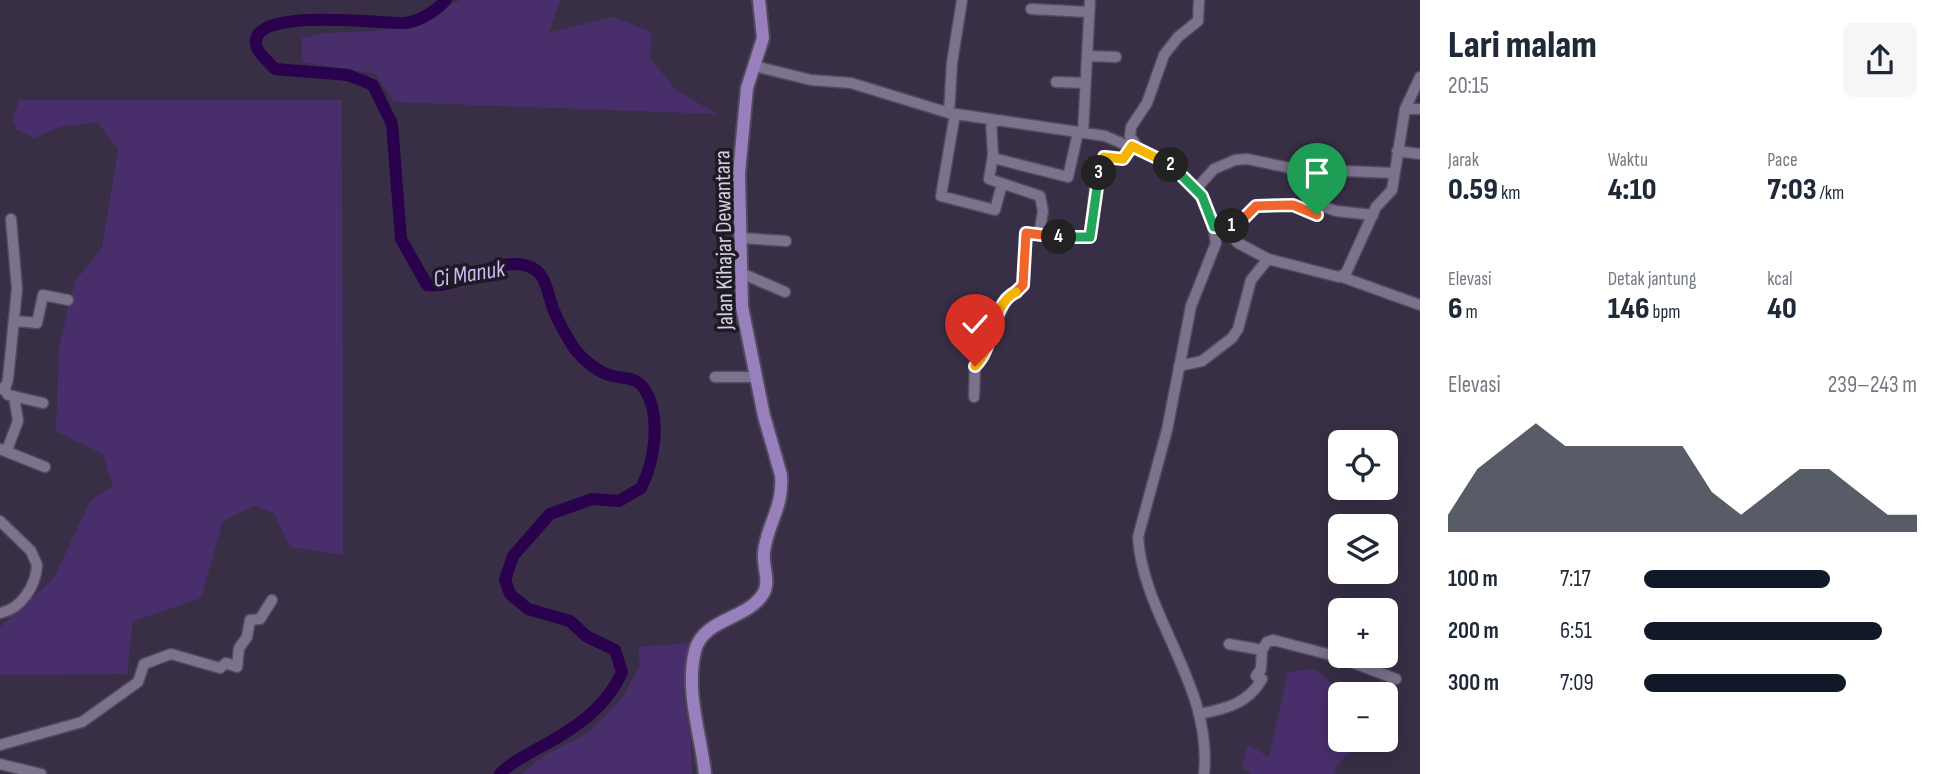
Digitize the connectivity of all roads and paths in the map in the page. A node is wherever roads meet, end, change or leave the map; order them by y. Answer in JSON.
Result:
{"nodes":[{"id":1,"x":760,"y":0,"type":"edge"},
{"id":2,"x":962,"y":0,"type":"edge"},
{"id":3,"x":1090,"y":0,"type":"edge"},
{"id":4,"x":1199,"y":0,"type":"edge"},
{"id":5,"x":1031,"y":9,"type":"dead end"},
{"id":6,"x":1088,"y":12,"type":"junction"},
{"id":7,"x":1088,"y":56,"type":"junction"},
{"id":8,"x":1116,"y":57,"type":"dead end"},
{"id":9,"x":754,"y":66,"type":"junction"},
{"id":10,"x":1420,"y":77,"type":"edge"},
{"id":11,"x":1056,"y":82,"type":"dead end"},
{"id":12,"x":1085,"y":83,"type":"junction"},
{"id":13,"x":1405,"y":109,"type":"junction"},
{"id":14,"x":1420,"y":109,"type":"edge"},
{"id":15,"x":952,"y":113,"type":"junction"},
{"id":16,"x":991,"y":120,"type":"junction"},
{"id":17,"x":1080,"y":133,"type":"junction"},
{"id":18,"x":1132,"y":146,"type":"junction"},
{"id":19,"x":1397,"y":150,"type":"junction"},
{"id":20,"x":1420,"y":154,"type":"edge"},
{"id":21,"x":1147,"y":155,"type":"junction"},
{"id":22,"x":993,"y":158,"type":"junction"},
{"id":23,"x":1394,"y":173,"type":"junction"},
{"id":24,"x":1002,"y":184,"type":"junction"},
{"id":25,"x":1196,"y":189,"type":"junction"},
{"id":26,"x":1373,"y":215,"type":"junction"},
{"id":27,"x":11,"y":219,"type":"dead end"},
{"id":28,"x":1219,"y":227,"type":"junction"},
{"id":29,"x":1038,"y":235,"type":"junction"},
{"id":30,"x":741,"y":238,"type":"junction"},
{"id":31,"x":786,"y":241,"type":"dead end"},
{"id":32,"x":1268,"y":259,"type":"junction"},
{"id":33,"x":741,"y":273,"type":"junction"},
{"id":34,"x":1342,"y":277,"type":"junction"},
{"id":35,"x":785,"y":292,"type":"dead end"},
{"id":36,"x":68,"y":300,"type":"dead end"},
{"id":37,"x":1420,"y":305,"type":"edge"},
{"id":38,"x":16,"y":321,"type":"junction"},
{"id":39,"x":1180,"y":366,"type":"junction"},
{"id":40,"x":715,"y":377,"type":"dead end"},
{"id":41,"x":755,"y":377,"type":"junction"},
{"id":42,"x":2,"y":388,"type":"edge"},
{"id":43,"x":14,"y":396,"type":"junction"},
{"id":44,"x":974,"y":397,"type":"dead end"},
{"id":45,"x":43,"y":403,"type":"dead end"},
{"id":46,"x":3,"y":449,"type":"edge"},
{"id":47,"x":45,"y":467,"type":"dead end"},
{"id":48,"x":0,"y":521,"type":"edge"},
{"id":49,"x":272,"y":600,"type":"dead end"},
{"id":50,"x":0,"y":613,"type":"edge"},
{"id":51,"x":1229,"y":644,"type":"dead end"},
{"id":52,"x":1262,"y":649,"type":"junction"},
{"id":53,"x":1396,"y":679,"type":"dead end"},
{"id":54,"x":1199,"y":714,"type":"junction"},
{"id":55,"x":0,"y":745,"type":"edge"},
{"id":56,"x":0,"y":764,"type":"edge"},
{"id":57,"x":41,"y":774,"type":"edge"},
{"id":58,"x":705,"y":774,"type":"edge"},
{"id":59,"x":1205,"y":774,"type":"edge"}],
"edges":[{"from":1,"to":9,"type":"main road","name":"Jalan Kihajar Dewantara"},
{"from":2,"to":15,"type":"street"},
{"from":3,"to":6,"type":"street"},
{"from":4,"to":21,"type":"street"},
{"from":5,"to":6,"type":"street"},
{"from":6,"to":7,"type":"street"},
{"from":7,"to":8,"type":"street"},
{"from":7,"to":12,"type":"street"},
{"from":9,"to":15,"type":"street"},
{"from":9,"to":30,"type":"main road","name":"Jalan Kihajar Dewantara"},
{"from":10,"to":13,"type":"street"},
{"from":11,"to":12,"type":"street"},
{"from":12,"to":17,"type":"street"},
{"from":13,"to":14,"type":"street"},
{"from":13,"to":19,"type":"street"},
{"from":15,"to":16,"type":"street"},
{"from":15,"to":24,"type":"street"},
{"from":16,"to":17,"type":"street"},
{"from":16,"to":22,"type":"street"},
{"from":17,"to":18,"type":"street"},
{"from":17,"to":22,"type":"street"},
{"from":18,"to":21,"type":"street"},
{"from":18,"to":29,"type":"street"},
{"from":19,"to":20,"type":"street"},
{"from":19,"to":23,"type":"street"},
{"from":21,"to":25,"type":"street"},
{"from":22,"to":24,"type":"street"},
{"from":23,"to":25,"type":"street"},
{"from":23,"to":26,"type":"street"},
{"from":24,"to":29,"type":"street"},
{"from":25,"to":28,"type":"street"},
{"from":26,"to":28,"type":"street"},
{"from":26,"to":34,"type":"street"},
{"from":27,"to":38,"type":"street"},
{"from":28,"to":32,"type":"street"},
{"from":28,"to":39,"type":"street"},
{"from":29,"to":44,"type":"street"},
{"from":30,"to":31,"type":"street"},
{"from":30,"to":33,"type":"main road","name":"Jalan Kihajar Dewantara"},
{"from":32,"to":34,"type":"street"},
{"from":32,"to":39,"type":"street"},
{"from":33,"to":35,"type":"street"},
{"from":33,"to":41,"type":"main road","name":"Jalan Kihajar Dewantara"},
{"from":34,"to":37,"type":"street"},
{"from":36,"to":38,"type":"street"},
{"from":38,"to":42,"type":"street"},
{"from":39,"to":54,"type":"street"},
{"from":40,"to":41,"type":"street"},
{"from":41,"to":58,"type":"main road","name":"Jalan Kihajar Dewantara"},
{"from":42,"to":43,"type":"street"},
{"from":43,"to":45,"type":"street"},
{"from":43,"to":46,"type":"street"},
{"from":46,"to":47,"type":"street"},
{"from":48,"to":50,"type":"street"},
{"from":49,"to":55,"type":"street"},
{"from":51,"to":52,"type":"street"},
{"from":52,"to":53,"type":"street"},
{"from":52,"to":54,"type":"street"},
{"from":54,"to":59,"type":"street"},
{"from":56,"to":57,"type":"street"}]}
